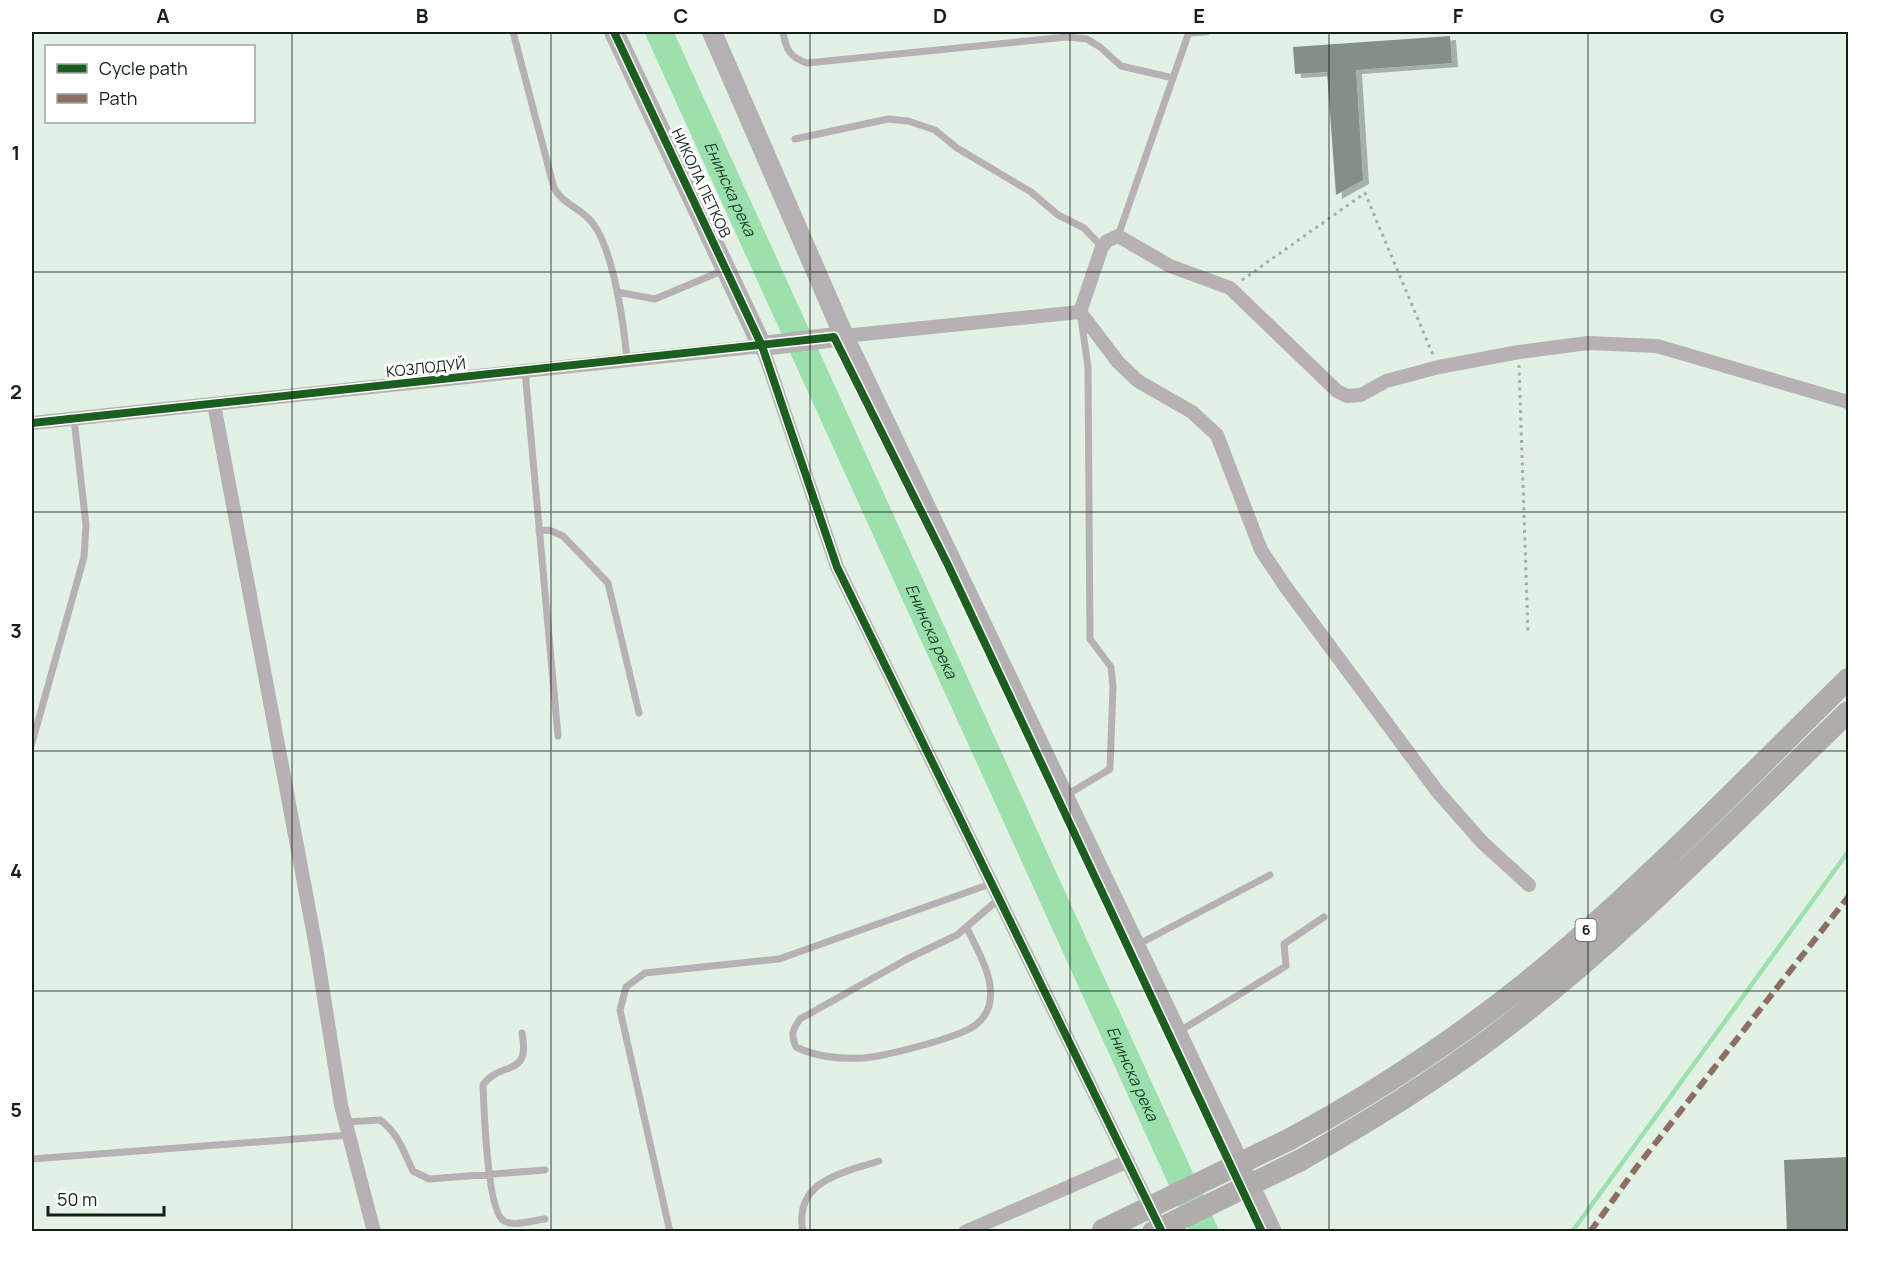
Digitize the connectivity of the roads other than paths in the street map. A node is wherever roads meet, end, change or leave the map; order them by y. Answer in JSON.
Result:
{"nodes":[{"id":1,"x":513,"y":32,"type":"edge"},
{"id":2,"x":614,"y":32,"type":"edge"},
{"id":3,"x":712,"y":32,"type":"edge"},
{"id":4,"x":783,"y":32,"type":"edge"},
{"id":5,"x":1189,"y":32,"type":"edge"},
{"id":6,"x":1206,"y":32,"type":"edge"},
{"id":7,"x":1173,"y":78,"type":"junction"},
{"id":8,"x":795,"y":139,"type":"dead end"},
{"id":9,"x":1118,"y":237,"type":"junction"},
{"id":10,"x":1102,"y":247,"type":"junction"},
{"id":11,"x":726,"y":269,"type":"junction"},
{"id":12,"x":617,"y":292,"type":"junction"},
{"id":13,"x":1080,"y":312,"type":"junction"},
{"id":14,"x":844,"y":336,"type":"junction"},
{"id":15,"x":771,"y":345,"type":"junction"},
{"id":16,"x":627,"y":360,"type":"junction"},
{"id":17,"x":525,"y":371,"type":"junction"},
{"id":18,"x":1848,"y":402,"type":"edge"},
{"id":19,"x":214,"y":404,"type":"junction"},
{"id":20,"x":74,"y":419,"type":"junction"},
{"id":21,"x":32,"y":423,"type":"edge"},
{"id":22,"x":539,"y":531,"type":"junction"},
{"id":23,"x":1848,"y":679,"type":"edge"},
{"id":24,"x":1848,"y":712,"type":"edge"},
{"id":25,"x":639,"y":713,"type":"dead end"},
{"id":26,"x":558,"y":736,"type":"dead end"},
{"id":27,"x":32,"y":743,"type":"edge"},
{"id":28,"x":1065,"y":796,"type":"junction"},
{"id":29,"x":1270,"y":875,"type":"dead end"},
{"id":30,"x":993,"y":883,"type":"junction"},
{"id":31,"x":1530,"y":885,"type":"dead end"},
{"id":32,"x":1000,"y":898,"type":"junction"},
{"id":33,"x":1324,"y":917,"type":"dead end"},
{"id":34,"x":968,"y":928,"type":"junction"},
{"id":35,"x":1137,"y":945,"type":"junction"},
{"id":36,"x":1178,"y":1032,"type":"junction"},
{"id":37,"x":522,"y":1033,"type":"dead end"},
{"id":38,"x":348,"y":1129,"type":"junction"},
{"id":39,"x":32,"y":1160,"type":"edge"},
{"id":40,"x":879,"y":1161,"type":"dead end"},
{"id":41,"x":1128,"y":1161,"type":"junction"},
{"id":42,"x":545,"y":1170,"type":"dead end"},
{"id":43,"x":490,"y":1174,"type":"junction"},
{"id":44,"x":545,"y":1219,"type":"dead end"},
{"id":45,"x":1102,"y":1231,"type":"edge"},
{"id":46,"x":374,"y":1232,"type":"edge"},
{"id":47,"x":670,"y":1232,"type":"edge"},
{"id":48,"x":803,"y":1232,"type":"edge"},
{"id":49,"x":965,"y":1232,"type":"edge"},
{"id":50,"x":1153,"y":1232,"type":"edge"},
{"id":51,"x":1162,"y":1232,"type":"edge"},
{"id":52,"x":1272,"y":1232,"type":"edge"}],
"edges":[{"from":1,"to":12,"type":"lane"},
{"from":2,"to":11,"type":"main road","name":"НИКОЛА ПЕТКОВ"},
{"from":3,"to":14,"type":"main road"},
{"from":4,"to":7,"type":"lane"},
{"from":5,"to":6,"type":"lane"},
{"from":5,"to":7,"type":"lane"},
{"from":7,"to":9,"type":"lane"},
{"from":8,"to":10,"type":"lane"},
{"from":9,"to":10,"type":"street"},
{"from":9,"to":18,"type":"street"},
{"from":10,"to":13,"type":"street"},
{"from":11,"to":12,"type":"lane"},
{"from":11,"to":15,"type":"main road","name":"НИКОЛА ПЕТКОВ"},
{"from":12,"to":16,"type":"lane"},
{"from":13,"to":14,"type":"street"},
{"from":13,"to":28,"type":"lane"},
{"from":13,"to":31,"type":"street"},
{"from":14,"to":15,"type":"main road","name":"КОЗЛОДУЙ"},
{"from":14,"to":28,"type":"main road"},
{"from":15,"to":16,"type":"street","name":"КОЗЛОДУЙ"},
{"from":15,"to":30,"type":"street"},
{"from":16,"to":17,"type":"street","name":"КОЗЛОДУЙ"},
{"from":17,"to":19,"type":"street","name":"КОЗЛОДУЙ"},
{"from":17,"to":22,"type":"lane"},
{"from":19,"to":20,"type":"street","name":"КОЗЛОДУЙ"},
{"from":19,"to":38,"type":"street"},
{"from":20,"to":21,"type":"street","name":"КОЗЛОДУЙ"},
{"from":20,"to":27,"type":"lane"},
{"from":22,"to":25,"type":"lane"},
{"from":22,"to":26,"type":"lane"},
{"from":23,"to":45,"type":"highway","number":"6","bridge":true},
{"from":24,"to":50,"type":"highway","number":"6","bridge":true},
{"from":28,"to":35,"type":"main road"},
{"from":29,"to":35,"type":"lane"},
{"from":30,"to":32,"type":"street"},
{"from":30,"to":47,"type":"lane"},
{"from":32,"to":34,"type":"lane"},
{"from":32,"to":41,"type":"street"},
{"from":33,"to":36,"type":"lane"},
{"from":34,"to":34,"type":"lane"},
{"from":35,"to":36,"type":"main road"},
{"from":36,"to":52,"type":"main road"},
{"from":37,"to":43,"type":"lane"},
{"from":38,"to":39,"type":"lane"},
{"from":38,"to":43,"type":"lane"},
{"from":38,"to":46,"type":"street"},
{"from":40,"to":48,"type":"lane"},
{"from":41,"to":49,"type":"street"},
{"from":41,"to":51,"type":"street"},
{"from":42,"to":43,"type":"lane"},
{"from":43,"to":44,"type":"lane"}]}
